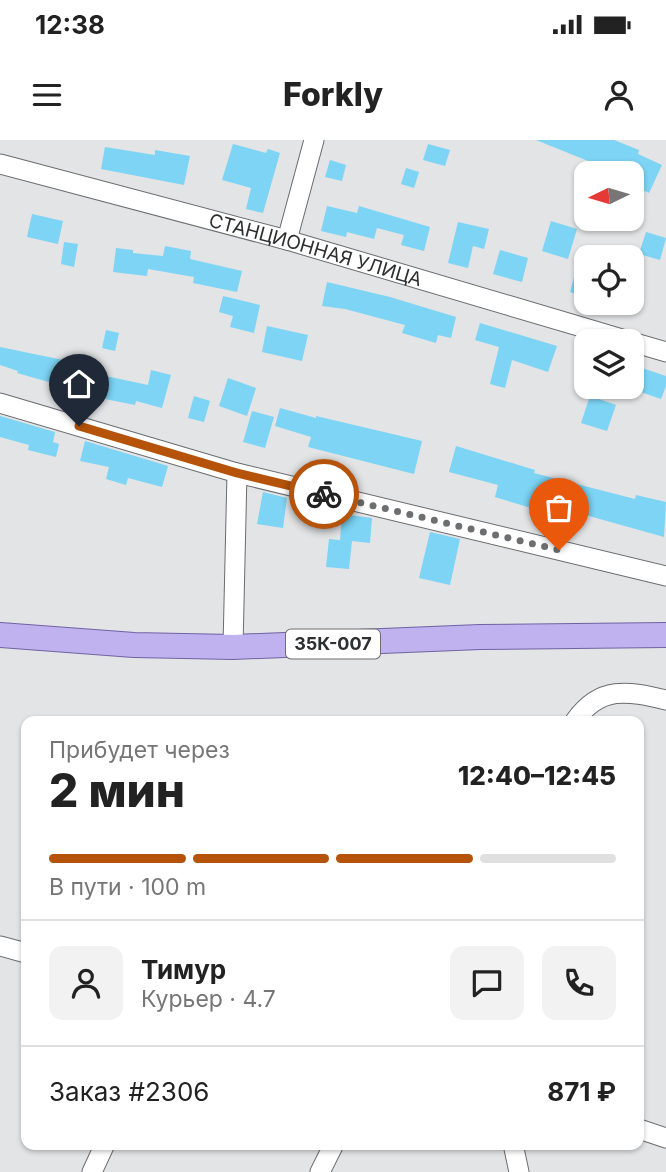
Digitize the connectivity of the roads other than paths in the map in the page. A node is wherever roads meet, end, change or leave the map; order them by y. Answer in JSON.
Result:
{"nodes":[{"id":1,"x":314,"y":140,"type":"edge"},
{"id":2,"x":0,"y":164,"type":"edge"},
{"id":3,"x":287,"y":240,"type":"junction"},
{"id":4,"x":586,"y":329,"type":"edge"},
{"id":5,"x":644,"y":346,"type":"edge"},
{"id":6,"x":666,"y":352,"type":"edge"},
{"id":7,"x":0,"y":403,"type":"edge"},
{"id":8,"x":237,"y":473,"type":"junction"},
{"id":9,"x":666,"y":576,"type":"edge"},
{"id":10,"x":0,"y":635,"type":"edge"},
{"id":11,"x":666,"y":635,"type":"edge"},
{"id":12,"x":233,"y":647,"type":"junction"},
{"id":13,"x":666,"y":700,"type":"edge"},
{"id":14,"x":578,"y":716,"type":"edge"},
{"id":15,"x":1,"y":948,"type":"edge"},
{"id":16,"x":21,"y":952,"type":"edge"},
{"id":17,"x":644,"y":1131,"type":"edge"},
{"id":18,"x":666,"y":1138,"type":"edge"},
{"id":19,"x":102,"y":1150,"type":"edge"},
{"id":20,"x":331,"y":1150,"type":"edge"},
{"id":21,"x":514,"y":1150,"type":"edge"},
{"id":22,"x":92,"y":1172,"type":"edge"},
{"id":23,"x":320,"y":1172,"type":"edge"},
{"id":24,"x":519,"y":1172,"type":"edge"}],
"edges":[{"from":1,"to":3,"type":"street"},
{"from":2,"to":3,"type":"street","name":"СТАНЦИОННАЯ УЛИЦА"},
{"from":3,"to":4,"type":"street","name":"СТАНЦИОННАЯ УЛИЦА"},
{"from":5,"to":6,"type":"street","name":"СТАНЦИОННАЯ УЛИЦА"},
{"from":7,"to":8,"type":"street"},
{"from":8,"to":9,"type":"street"},
{"from":8,"to":12,"type":"street"},
{"from":10,"to":12,"type":"main road","number":"35К-007"},
{"from":11,"to":12,"type":"main road","number":"35К-007"},
{"from":13,"to":14,"type":"street"},
{"from":15,"to":16,"type":"street"},
{"from":17,"to":18,"type":"street"},
{"from":19,"to":22,"type":"street"},
{"from":20,"to":23,"type":"street"},
{"from":21,"to":24,"type":"street"}]}
